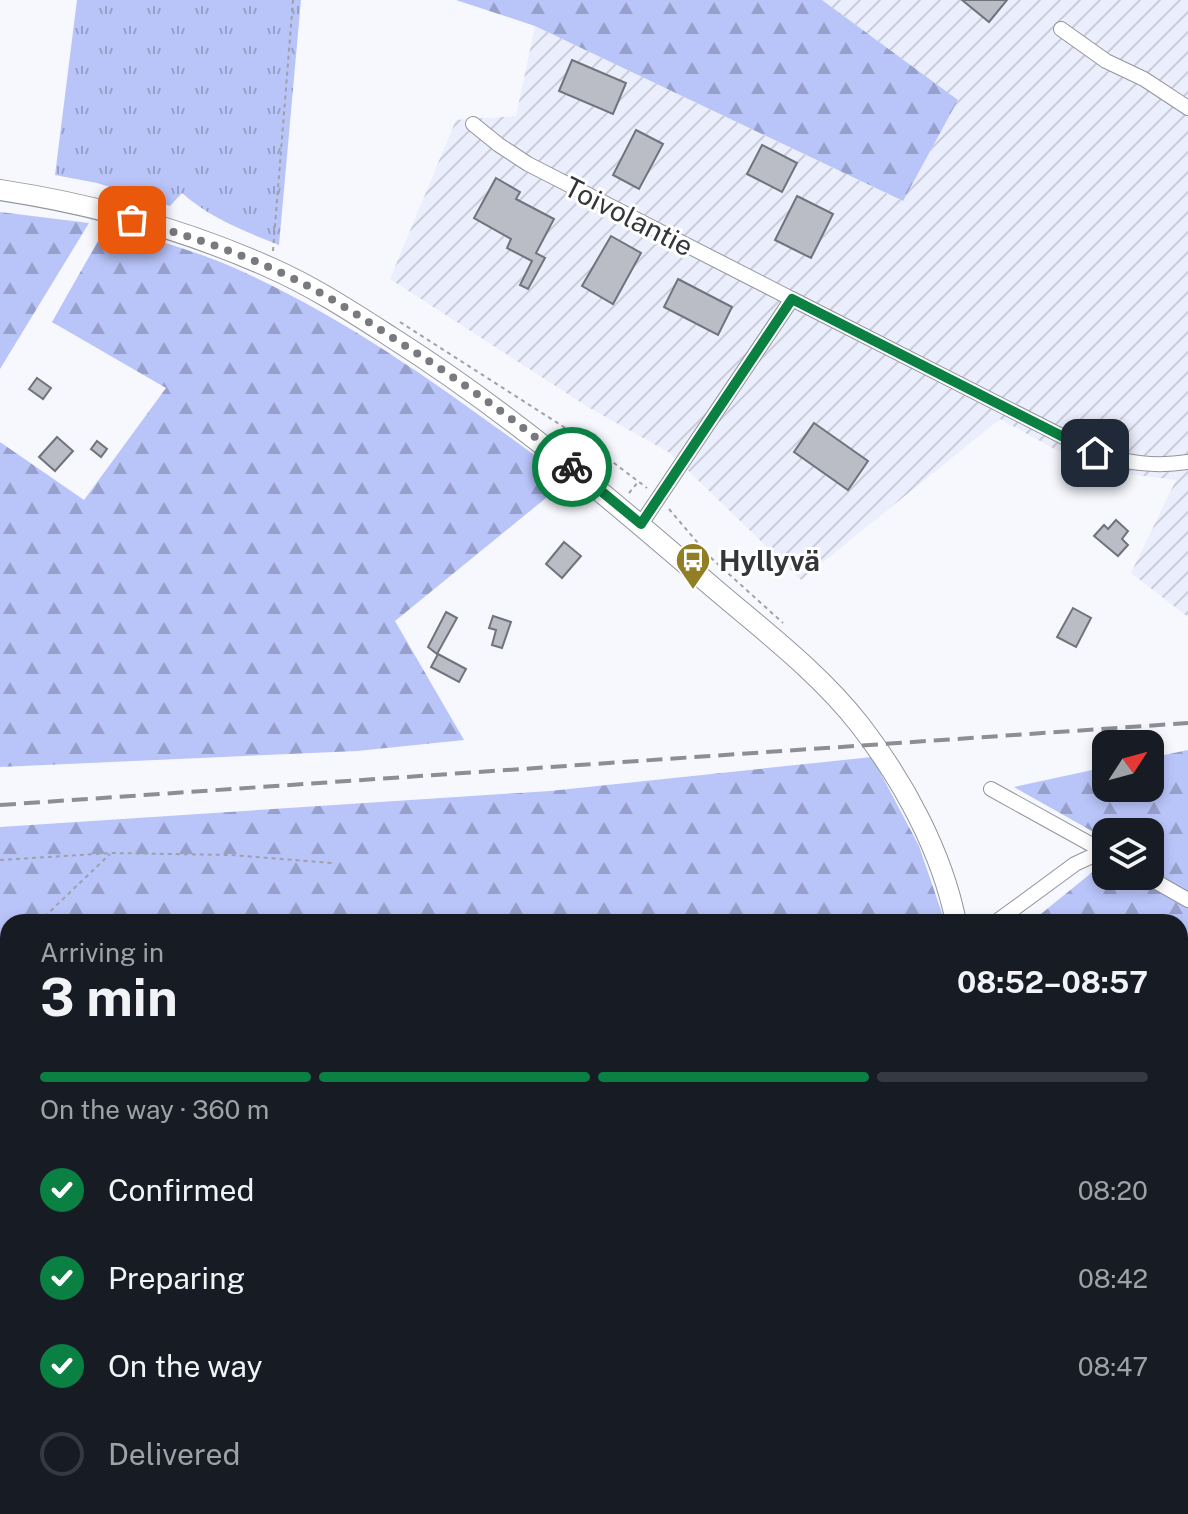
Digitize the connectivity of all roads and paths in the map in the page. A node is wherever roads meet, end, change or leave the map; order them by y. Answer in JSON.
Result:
{"nodes":[{"id":1,"x":293,"y":0,"type":"edge"},
{"id":2,"x":1061,"y":29,"type":"dead end"},
{"id":3,"x":1188,"y":108,"type":"edge"},
{"id":4,"x":473,"y":124,"type":"dead end"},
{"id":5,"x":0,"y":190,"type":"edge"},
{"id":6,"x":272,"y":268,"type":"junction"},
{"id":7,"x":792,"y":299,"type":"junction"},
{"id":8,"x":1188,"y":462,"type":"edge"},
{"id":9,"x":641,"y":524,"type":"junction"},
{"id":10,"x":991,"y":789,"type":"dead end"},
{"id":11,"x":1092,"y":845,"type":"edge"},
{"id":12,"x":111,"y":853,"type":"junction"},
{"id":13,"x":1092,"y":857,"type":"edge"},
{"id":14,"x":0,"y":860,"type":"edge"},
{"id":15,"x":332,"y":863,"type":"dead end"},
{"id":16,"x":1164,"y":886,"type":"edge"},
{"id":17,"x":1188,"y":900,"type":"edge"},
{"id":18,"x":47,"y":914,"type":"edge"},
{"id":19,"x":953,"y":914,"type":"edge"},
{"id":20,"x":1007,"y":914,"type":"edge"}],
"edges":[{"from":1,"to":6,"type":"path"},
{"from":2,"to":3,"type":"street"},
{"from":4,"to":7,"type":"street","name":"Toivolantie"},
{"from":5,"to":6,"type":"street"},
{"from":6,"to":9,"type":"street"},
{"from":7,"to":8,"type":"street","name":"Toivolantie"},
{"from":7,"to":9,"type":"street"},
{"from":9,"to":19,"type":"street"},
{"from":10,"to":11,"type":"street"},
{"from":12,"to":14,"type":"path"},
{"from":12,"to":15,"type":"path"},
{"from":12,"to":18,"type":"path"},
{"from":13,"to":20,"type":"street"},
{"from":16,"to":17,"type":"street"}]}
